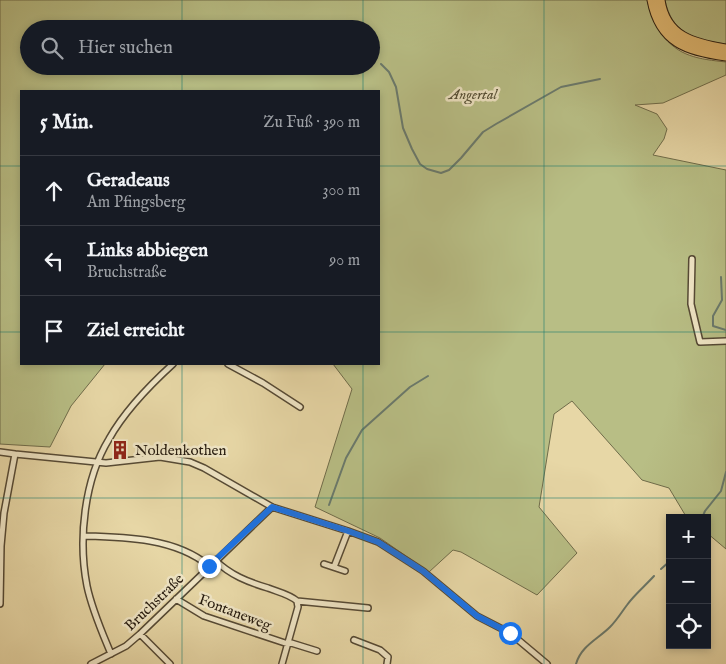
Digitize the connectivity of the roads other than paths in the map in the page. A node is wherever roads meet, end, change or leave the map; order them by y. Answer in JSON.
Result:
{"nodes":[{"id":1,"x":652,"y":0,"type":"edge"},
{"id":2,"x":660,"y":0,"type":"edge"},
{"id":3,"x":726,"y":49,"type":"edge"},
{"id":4,"x":726,"y":56,"type":"edge"},
{"id":5,"x":692,"y":259,"type":"dead end"},
{"id":6,"x":726,"y":341,"type":"edge"},
{"id":7,"x":172,"y":365,"type":"edge"},
{"id":8,"x":230,"y":365,"type":"edge"},
{"id":9,"x":300,"y":407,"type":"dead end"},
{"id":10,"x":0,"y":452,"type":"edge"},
{"id":11,"x":15,"y":454,"type":"junction"},
{"id":12,"x":98,"y":462,"type":"junction"},
{"id":13,"x":272,"y":507,"type":"junction"},
{"id":14,"x":348,"y":531,"type":"junction"},
{"id":15,"x":84,"y":536,"type":"junction"},
{"id":16,"x":215,"y":560,"type":"junction"},
{"id":17,"x":324,"y":564,"type":"dead end"},
{"id":18,"x":209,"y":566,"type":"junction"},
{"id":19,"x":334,"y":567,"type":"junction"},
{"id":20,"x":346,"y":571,"type":"dead end"},
{"id":21,"x":0,"y":590,"type":"edge"},
{"id":22,"x":176,"y":599,"type":"junction"},
{"id":23,"x":297,"y":601,"type":"junction"},
{"id":24,"x":0,"y":604,"type":"edge"},
{"id":25,"x":368,"y":608,"type":"dead end"},
{"id":26,"x":140,"y":634,"type":"junction"},
{"id":27,"x":354,"y":640,"type":"dead end"},
{"id":28,"x":288,"y":643,"type":"junction"},
{"id":29,"x":317,"y":651,"type":"dead end"},
{"id":30,"x":111,"y":654,"type":"junction"},
{"id":31,"x":91,"y":664,"type":"edge"},
{"id":32,"x":170,"y":664,"type":"edge"},
{"id":33,"x":282,"y":664,"type":"edge"},
{"id":34,"x":386,"y":664,"type":"edge"},
{"id":35,"x":547,"y":664,"type":"edge"}],
"edges":[{"from":1,"to":4,"type":"highway"},
{"from":2,"to":3,"type":"highway"},
{"from":5,"to":6,"type":"street"},
{"from":7,"to":12,"type":"street"},
{"from":8,"to":9,"type":"street"},
{"from":10,"to":11,"type":"street"},
{"from":11,"to":12,"type":"street"},
{"from":11,"to":21,"type":"street"},
{"from":12,"to":13,"type":"street"},
{"from":12,"to":15,"type":"street"},
{"from":13,"to":14,"type":"street"},
{"from":13,"to":16,"type":"street","name":"Bruchstraße"},
{"from":14,"to":19,"type":"street"},
{"from":14,"to":35,"type":"street"},
{"from":15,"to":18,"type":"street"},
{"from":15,"to":30,"type":"street"},
{"from":16,"to":18,"type":"street","name":"Bruchstraße"},
{"from":16,"to":23,"type":"street"},
{"from":17,"to":19,"type":"street"},
{"from":18,"to":22,"type":"street","name":"Bruchstraße"},
{"from":19,"to":20,"type":"street"},
{"from":21,"to":24,"type":"street"},
{"from":22,"to":26,"type":"street","name":"Bruchstraße"},
{"from":22,"to":28,"type":"street","name":"Fontaneweg"},
{"from":23,"to":25,"type":"street"},
{"from":23,"to":28,"type":"street"},
{"from":26,"to":30,"type":"street","name":"Bruchstraße"},
{"from":26,"to":32,"type":"street"},
{"from":27,"to":34,"type":"street"},
{"from":28,"to":29,"type":"street","name":"Fontaneweg"},
{"from":28,"to":33,"type":"street"},
{"from":30,"to":31,"type":"street","name":"Bruchstraße"}]}
